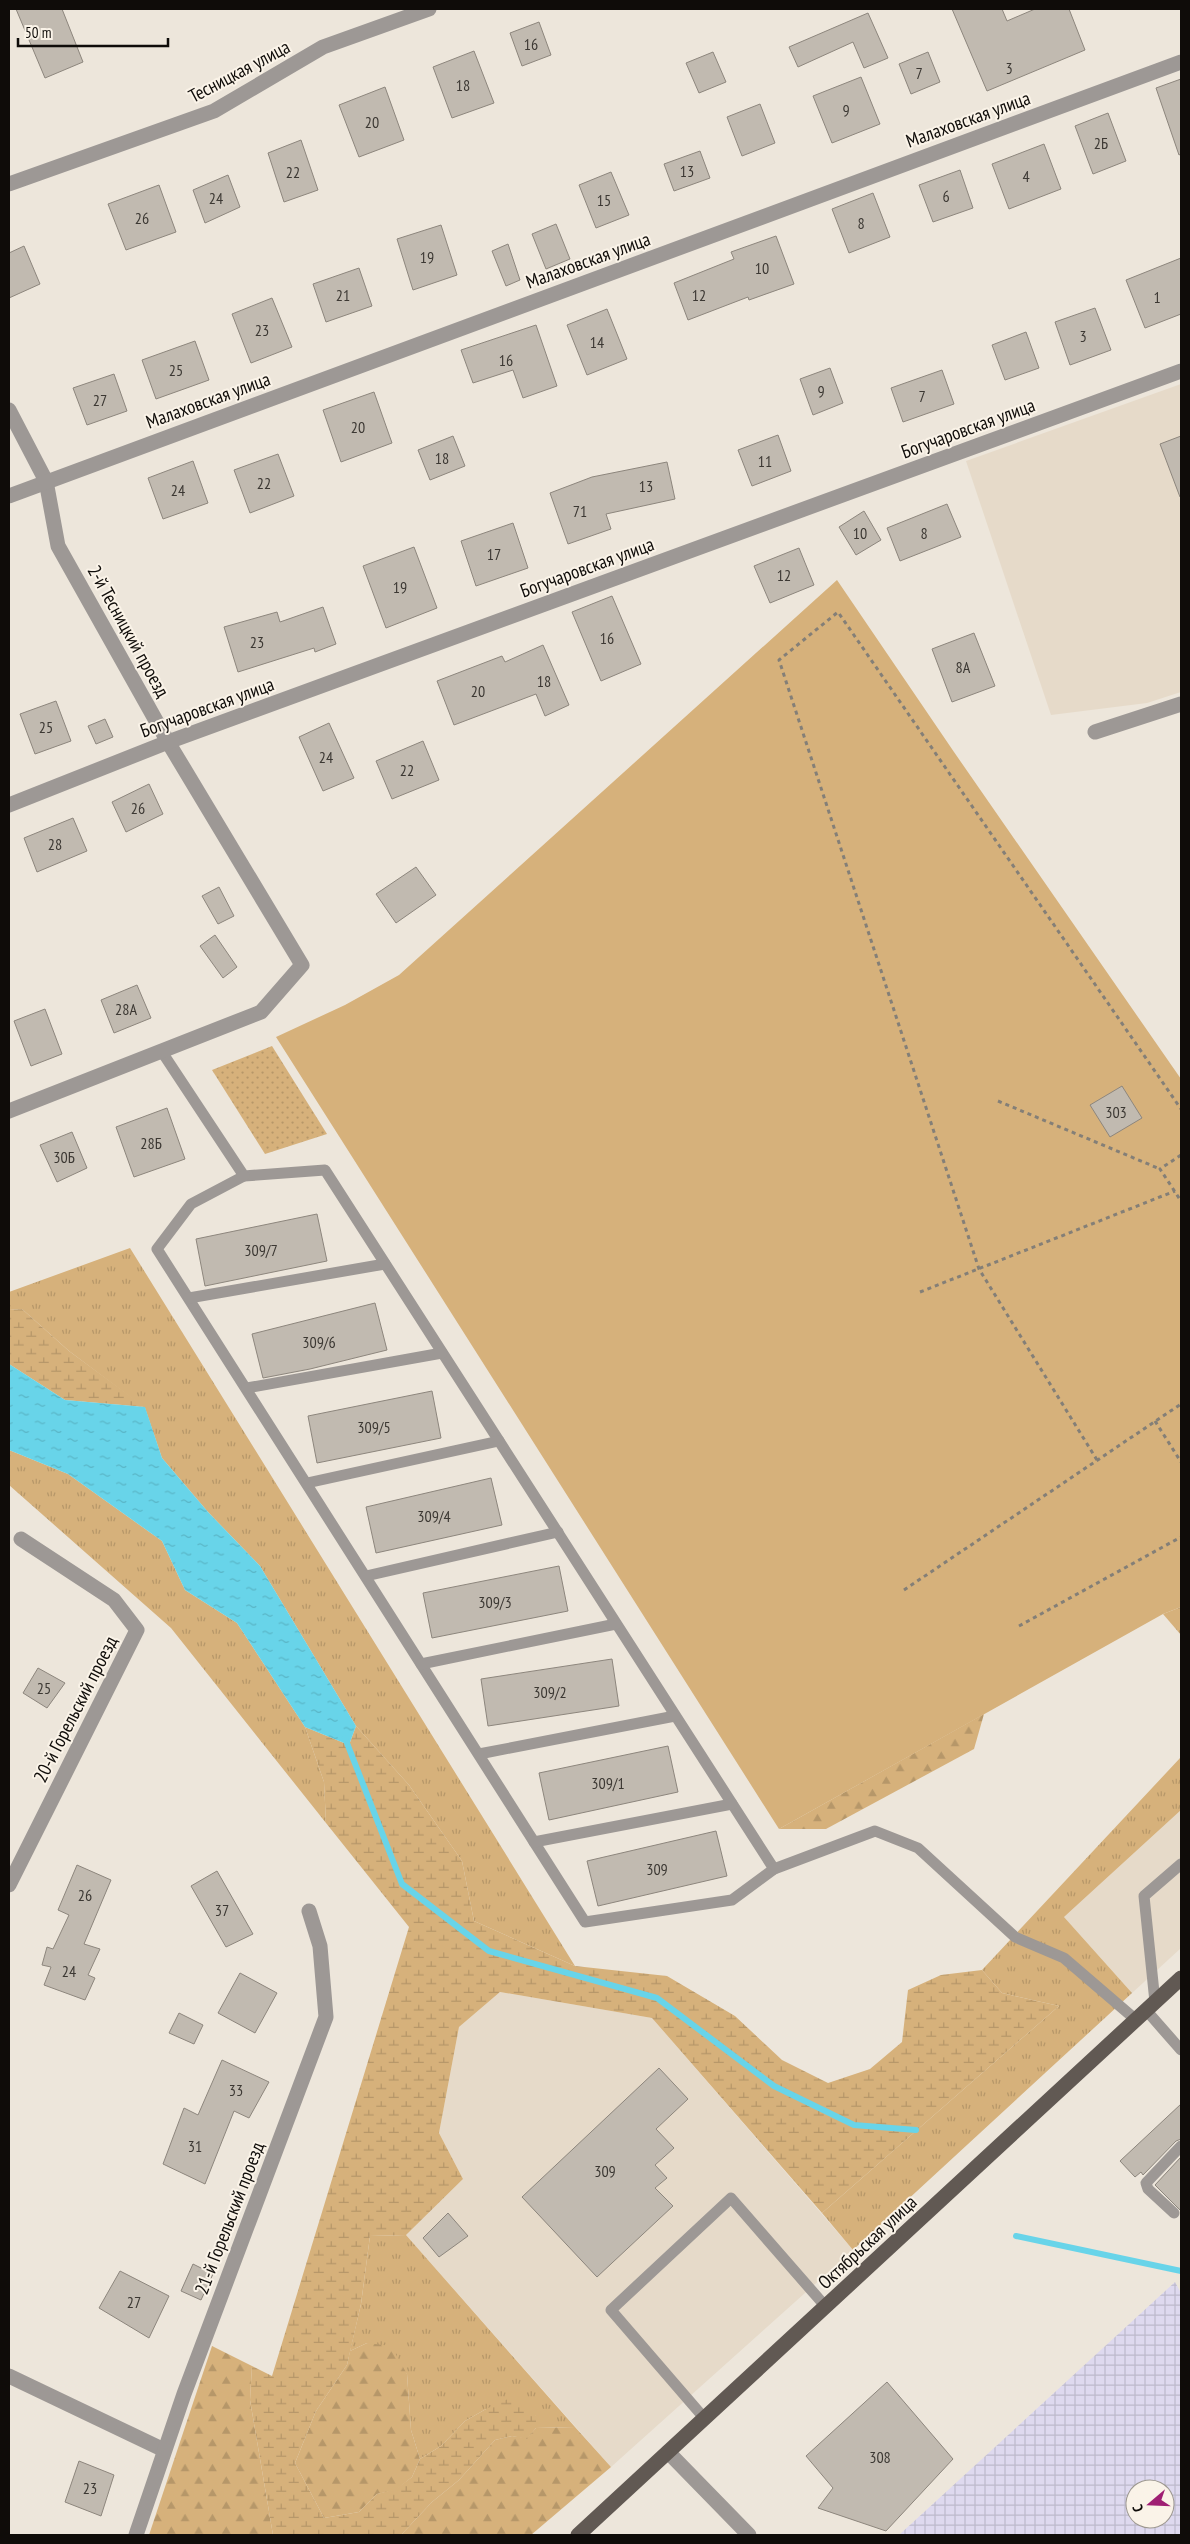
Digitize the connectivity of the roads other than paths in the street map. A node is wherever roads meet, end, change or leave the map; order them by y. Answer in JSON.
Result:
{"nodes":[{"id":1,"x":429,"y":9,"type":"edge"},
{"id":2,"x":1181,"y":62,"type":"edge"},
{"id":3,"x":9,"y":184,"type":"edge"},
{"id":4,"x":1181,"y":371,"type":"edge"},
{"id":5,"x":9,"y":410,"type":"edge"},
{"id":6,"x":46,"y":481,"type":"junction"},
{"id":7,"x":9,"y":496,"type":"edge"},
{"id":8,"x":1181,"y":704,"type":"edge"},
{"id":9,"x":1095,"y":732,"type":"dead end"},
{"id":10,"x":168,"y":742,"type":"junction"},
{"id":11,"x":9,"y":805,"type":"edge"},
{"id":12,"x":162,"y":1052,"type":"junction"},
{"id":13,"x":9,"y":1111,"type":"edge"},
{"id":14,"x":244,"y":1176,"type":"junction"},
{"id":15,"x":385,"y":1264,"type":"junction"},
{"id":16,"x":189,"y":1298,"type":"junction"},
{"id":17,"x":442,"y":1353,"type":"junction"},
{"id":18,"x":247,"y":1388,"type":"junction"},
{"id":19,"x":499,"y":1441,"type":"junction"},
{"id":20,"x":307,"y":1483,"type":"junction"},
{"id":21,"x":558,"y":1532,"type":"junction"},
{"id":22,"x":21,"y":1539,"type":"dead end"},
{"id":23,"x":366,"y":1576,"type":"junction"},
{"id":24,"x":616,"y":1624,"type":"junction"},
{"id":25,"x":422,"y":1664,"type":"junction"},
{"id":26,"x":675,"y":1716,"type":"junction"},
{"id":27,"x":479,"y":1754,"type":"junction"},
{"id":28,"x":732,"y":1804,"type":"junction"},
{"id":29,"x":534,"y":1842,"type":"junction"},
{"id":30,"x":1181,"y":1864,"type":"edge"},
{"id":31,"x":774,"y":1869,"type":"junction"},
{"id":32,"x":9,"y":1886,"type":"edge"},
{"id":33,"x":309,"y":1911,"type":"dead end"},
{"id":34,"x":1181,"y":1978,"type":"edge"},
{"id":35,"x":1145,"y":2010,"type":"junction"},
{"id":36,"x":1181,"y":2050,"type":"edge"},
{"id":37,"x":1181,"y":2146,"type":"edge"},
{"id":38,"x":1174,"y":2213,"type":"dead end"},
{"id":39,"x":826,"y":2307,"type":"junction"},
{"id":40,"x":9,"y":2376,"type":"edge"},
{"id":41,"x":705,"y":2419,"type":"junction"},
{"id":42,"x":164,"y":2450,"type":"junction"},
{"id":43,"x":668,"y":2452,"type":"junction"},
{"id":44,"x":136,"y":2535,"type":"edge"},
{"id":45,"x":578,"y":2535,"type":"edge"},
{"id":46,"x":749,"y":2535,"type":"edge"}],
"edges":[{"from":1,"to":3,"type":"street","name":"Тесницкая улица"},
{"from":2,"to":6,"type":"street","name":"Малаховская улица"},
{"from":4,"to":10,"type":"street","name":"Богучаровская улица"},
{"from":5,"to":6,"type":"street","name":"2-й Тесницкий проезд"},
{"from":6,"to":7,"type":"street","name":"Малаховская улица"},
{"from":6,"to":10,"type":"street","name":"2-й Тесницкий проезд"},
{"from":8,"to":9,"type":"street"},
{"from":10,"to":11,"type":"street","name":"Богучаровская улица"},
{"from":10,"to":12,"type":"street","name":"2-й Тесницкий проезд"},
{"from":12,"to":13,"type":"street"},
{"from":12,"to":14,"type":"lane"},
{"from":14,"to":15,"type":"lane"},
{"from":14,"to":16,"type":"lane"},
{"from":15,"to":16,"type":"lane"},
{"from":15,"to":17,"type":"lane"},
{"from":16,"to":18,"type":"lane"},
{"from":17,"to":18,"type":"lane"},
{"from":17,"to":19,"type":"lane"},
{"from":18,"to":20,"type":"lane"},
{"from":19,"to":20,"type":"lane"},
{"from":19,"to":21,"type":"lane"},
{"from":20,"to":23,"type":"lane"},
{"from":21,"to":23,"type":"lane"},
{"from":21,"to":24,"type":"lane"},
{"from":22,"to":32,"type":"street","name":"20-й Горельский проезд"},
{"from":23,"to":25,"type":"lane"},
{"from":24,"to":25,"type":"lane"},
{"from":24,"to":26,"type":"lane"},
{"from":25,"to":27,"type":"lane"},
{"from":26,"to":27,"type":"lane"},
{"from":26,"to":28,"type":"lane"},
{"from":27,"to":29,"type":"lane"},
{"from":28,"to":29,"type":"lane"},
{"from":28,"to":31,"type":"lane"},
{"from":29,"to":31,"type":"lane"},
{"from":30,"to":35,"type":"lane"},
{"from":31,"to":35,"type":"lane"},
{"from":33,"to":42,"type":"street","name":"21-й Горельский проезд"},
{"from":34,"to":35,"type":"main road","name":"Октябрьская улица"},
{"from":35,"to":36,"type":"lane"},
{"from":35,"to":39,"type":"main road","name":"Октябрьская улица"},
{"from":37,"to":38,"type":"lane"},
{"from":39,"to":41,"type":"main road","name":"Октябрьская улица"},
{"from":39,"to":41,"type":"lane"},
{"from":40,"to":42,"type":"street"},
{"from":41,"to":43,"type":"main road","name":"Октябрьская улица"},
{"from":42,"to":44,"type":"street","name":"21-й Горельский проезд"},
{"from":43,"to":45,"type":"main road","name":"Октябрьская улица"},
{"from":43,"to":46,"type":"street"}]}
